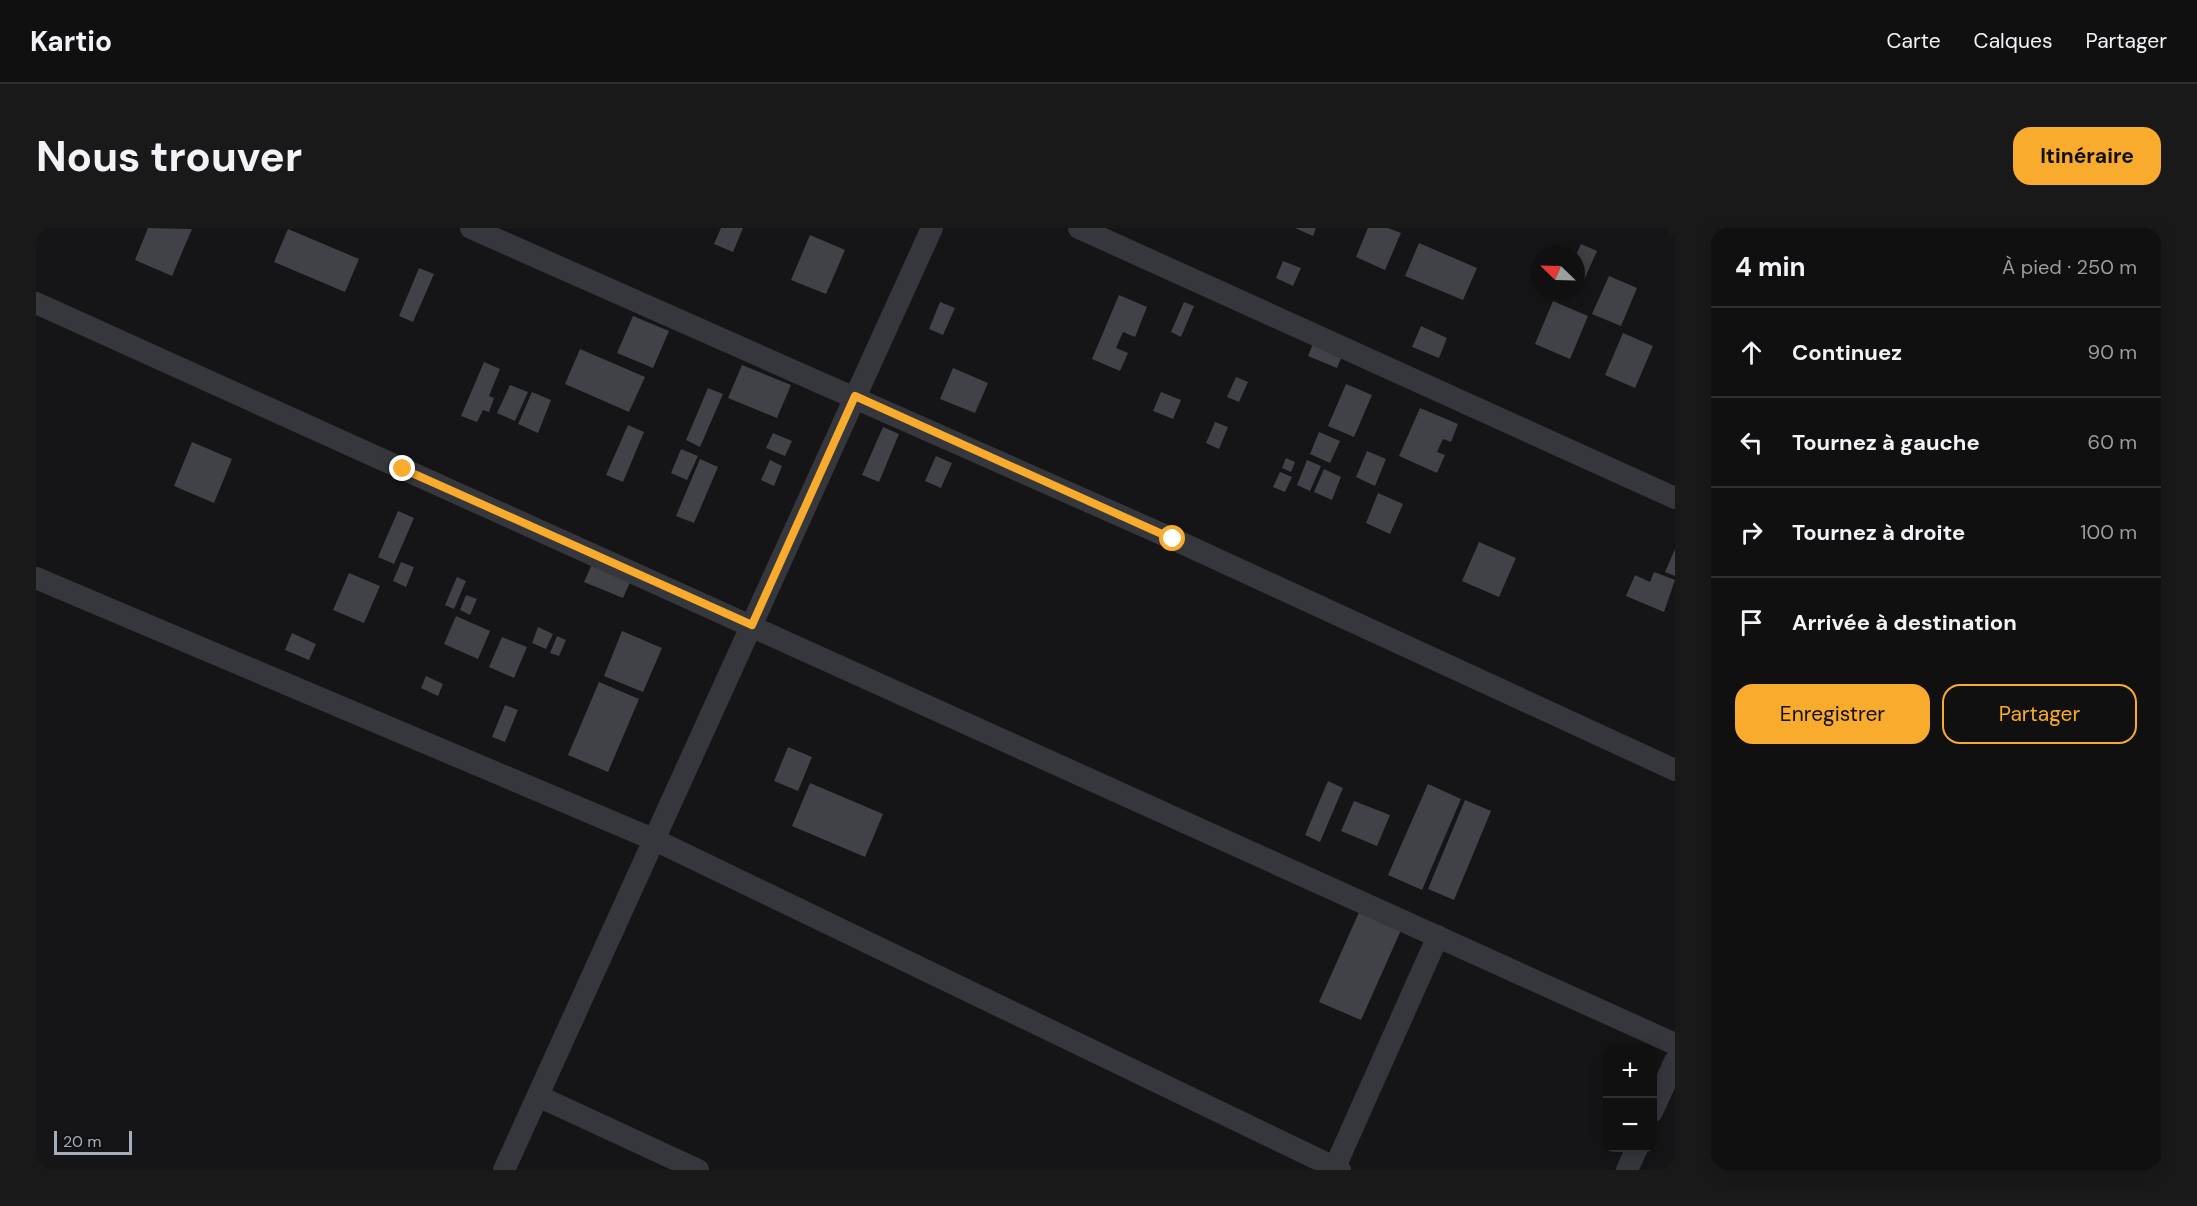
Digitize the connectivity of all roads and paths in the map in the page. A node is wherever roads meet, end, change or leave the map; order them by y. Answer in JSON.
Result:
{"nodes":[{"id":1,"x":471,"y":228,"type":"edge"},
{"id":2,"x":932,"y":228,"type":"edge"},
{"id":3,"x":1079,"y":228,"type":"edge"},
{"id":4,"x":36,"y":303,"type":"edge"},
{"id":5,"x":855,"y":396,"type":"junction"},
{"id":6,"x":1675,"y":498,"type":"edge"},
{"id":7,"x":36,"y":578,"type":"edge"},
{"id":8,"x":752,"y":625,"type":"junction"},
{"id":9,"x":1675,"y":770,"type":"edge"},
{"id":10,"x":655,"y":840,"type":"junction"},
{"id":11,"x":1438,"y":936,"type":"junction"},
{"id":12,"x":1675,"y":1044,"type":"edge"},
{"id":13,"x":1675,"y":1061,"type":"edge"},
{"id":14,"x":538,"y":1096,"type":"junction"},
{"id":15,"x":1657,"y":1103,"type":"edge"},
{"id":16,"x":1635,"y":1152,"type":"edge"},
{"id":17,"x":1338,"y":1169,"type":"edge"},
{"id":18,"x":504,"y":1170,"type":"edge"},
{"id":19,"x":698,"y":1170,"type":"edge"},
{"id":20,"x":1627,"y":1170,"type":"edge"}],
"edges":[{"from":1,"to":5,"type":"street"},
{"from":2,"to":5,"type":"street"},
{"from":3,"to":6,"type":"street"},
{"from":4,"to":8,"type":"street"},
{"from":5,"to":8,"type":"street"},
{"from":5,"to":9,"type":"street"},
{"from":7,"to":10,"type":"street"},
{"from":8,"to":10,"type":"street"},
{"from":8,"to":11,"type":"street"},
{"from":10,"to":14,"type":"street"},
{"from":10,"to":17,"type":"street"},
{"from":11,"to":12,"type":"street"},
{"from":11,"to":17,"type":"street"},
{"from":13,"to":15,"type":"street"},
{"from":14,"to":18,"type":"street"},
{"from":14,"to":19,"type":"street"},
{"from":16,"to":20,"type":"street"}]}
